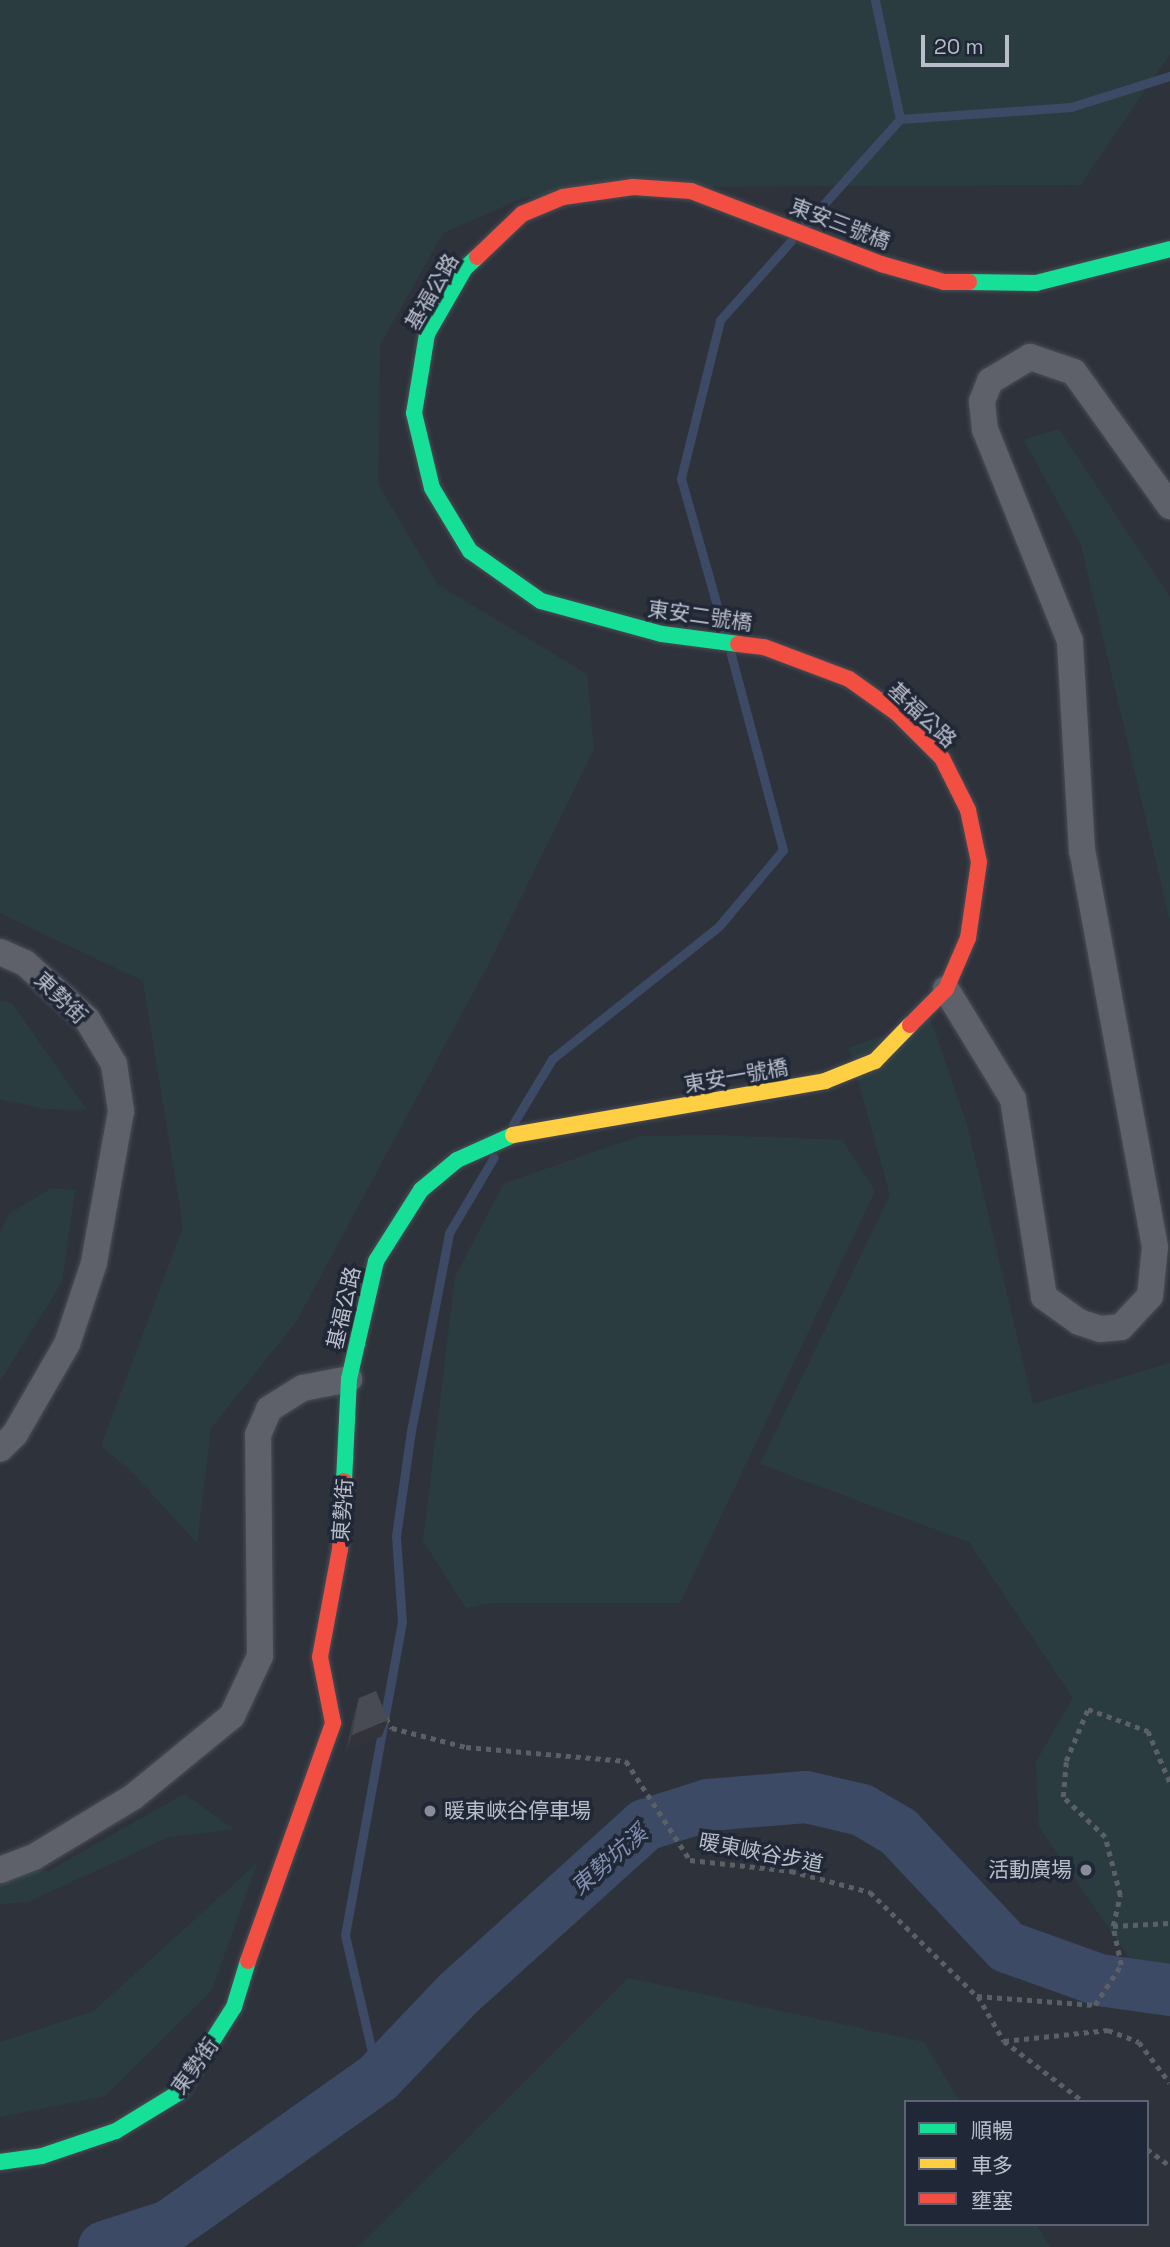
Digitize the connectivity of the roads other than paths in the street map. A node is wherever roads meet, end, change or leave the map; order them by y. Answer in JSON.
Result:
{"nodes":[{"id":1,"x":633,"y":187,"type":"joint"},
{"id":2,"x":1170,"y":249,"type":"edge"},
{"id":3,"x":1170,"y":506,"type":"edge"},
{"id":4,"x":541,"y":601,"type":"joint"},
{"id":5,"x":849,"y":679,"type":"joint"},
{"id":6,"x":0,"y":951,"type":"edge"},
{"id":7,"x":946,"y":989,"type":"junction"},
{"id":8,"x":503,"y":1137,"type":"joint"},
{"id":9,"x":349,"y":1379,"type":"junction"},
{"id":10,"x":0,"y":1449,"type":"edge"},
{"id":11,"x":0,"y":1870,"type":"edge"},
{"id":12,"x":0,"y":2162,"type":"edge"}],
"edges":[{"from":1,"to":2,"type":"main road","name":"東安三號橋"},
{"from":1,"to":4,"type":"main road","name":"基福公路"},
{"from":3,"to":7,"type":"street"},
{"from":4,"to":5,"type":"main road","name":"東安二號橋"},
{"from":5,"to":7,"type":"main road","name":"基福公路"},
{"from":6,"to":10,"type":"street","name":"東勢街"},
{"from":7,"to":8,"type":"main road","name":"東安一號橋"},
{"from":8,"to":9,"type":"main road","name":"基福公路"},
{"from":9,"to":11,"type":"street"},
{"from":9,"to":12,"type":"main road","name":"東勢街"}]}
